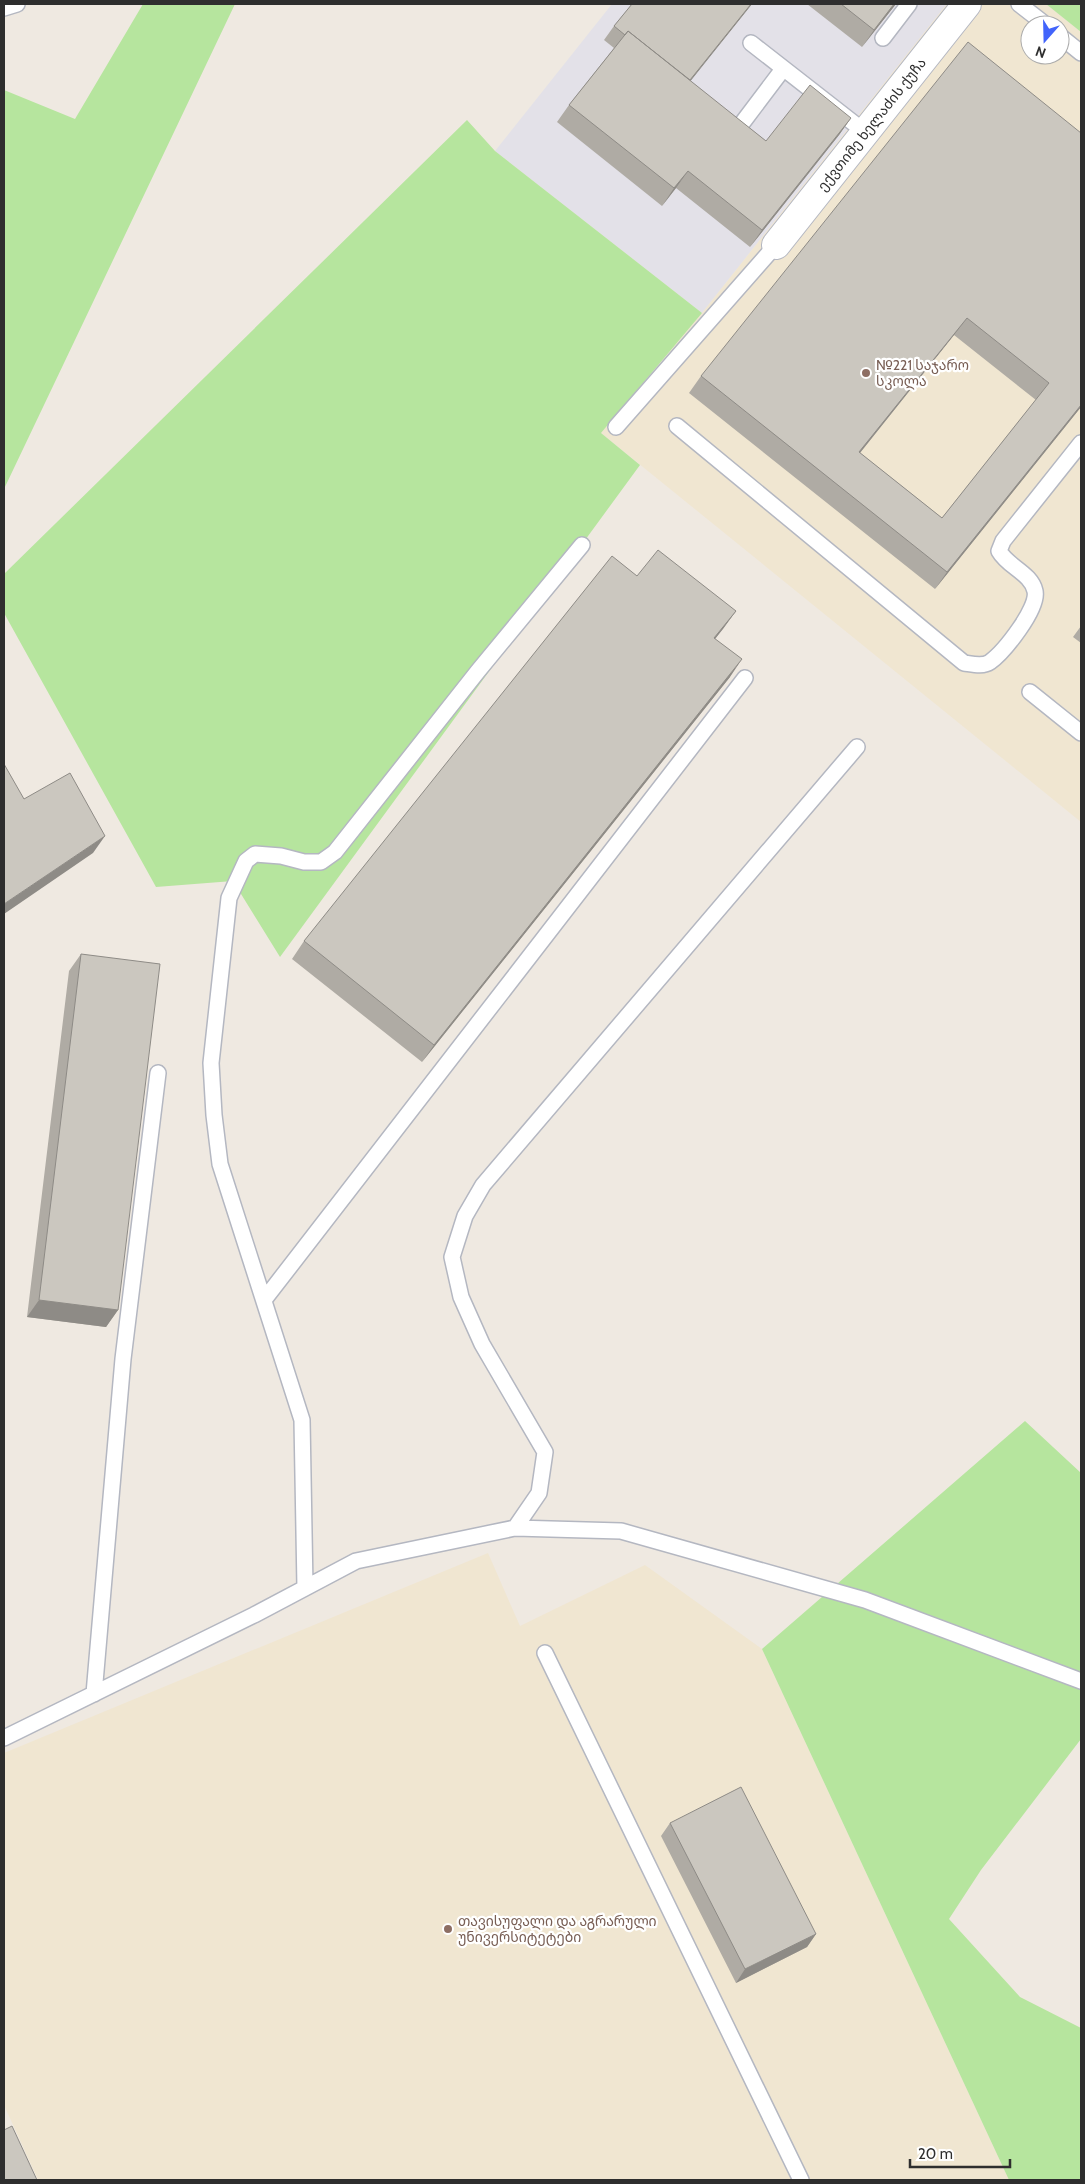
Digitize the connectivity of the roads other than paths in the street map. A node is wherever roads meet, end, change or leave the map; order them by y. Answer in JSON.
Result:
{"nodes":[{"id":1,"x":16,"y":4,"type":"edge"},
{"id":2,"x":908,"y":4,"type":"edge"},
{"id":3,"x":966,"y":4,"type":"edge"},
{"id":4,"x":1019,"y":4,"type":"edge"},
{"id":5,"x":4,"y":6,"type":"edge"},
{"id":6,"x":1033,"y":15,"type":"edge"},
{"id":7,"x":883,"y":38,"type":"edge"},
{"id":8,"x":751,"y":43,"type":"dead end"},
{"id":9,"x":1070,"y":44,"type":"edge"},
{"id":10,"x":1081,"y":53,"type":"edge"},
{"id":11,"x":783,"y":69,"type":"junction"},
{"id":12,"x":743,"y":122,"type":"edge"},
{"id":13,"x":866,"y":132,"type":"junction"},
{"id":14,"x":776,"y":245,"type":"joint"},
{"id":15,"x":616,"y":426,"type":"dead end"},
{"id":16,"x":677,"y":426,"type":"dead end"},
{"id":17,"x":1081,"y":443,"type":"edge"},
{"id":18,"x":582,"y":546,"type":"dead end"},
{"id":19,"x":745,"y":678,"type":"dead end"},
{"id":20,"x":1030,"y":692,"type":"dead end"},
{"id":21,"x":1081,"y":733,"type":"edge"},
{"id":22,"x":857,"y":747,"type":"dead end"},
{"id":23,"x":158,"y":1073,"type":"dead end"},
{"id":24,"x":264,"y":1300,"type":"junction"},
{"id":25,"x":514,"y":1528,"type":"junction"},
{"id":26,"x":305,"y":1588,"type":"junction"},
{"id":27,"x":545,"y":1653,"type":"dead end"},
{"id":28,"x":1081,"y":1681,"type":"edge"},
{"id":29,"x":94,"y":1694,"type":"junction"},
{"id":30,"x":4,"y":1738,"type":"edge"},
{"id":31,"x":801,"y":2180,"type":"edge"}],
"edges":[{"from":1,"to":5,"type":"lane"},
{"from":2,"to":7,"type":"lane"},
{"from":3,"to":13,"type":"street","name":"ექვთიმე ხელაძის ქუჩა"},
{"from":4,"to":6,"type":"lane"},
{"from":8,"to":11,"type":"lane"},
{"from":9,"to":10,"type":"lane"},
{"from":11,"to":12,"type":"lane"},
{"from":11,"to":13,"type":"lane"},
{"from":13,"to":14,"type":"street","name":"ექვთიმე ხელაძის ქუჩა"},
{"from":14,"to":15,"type":"lane"},
{"from":16,"to":17,"type":"lane"},
{"from":18,"to":24,"type":"lane"},
{"from":19,"to":24,"type":"lane"},
{"from":20,"to":21,"type":"lane"},
{"from":22,"to":25,"type":"lane"},
{"from":23,"to":29,"type":"lane"},
{"from":24,"to":26,"type":"lane"},
{"from":25,"to":26,"type":"lane"},
{"from":25,"to":28,"type":"lane"},
{"from":26,"to":29,"type":"lane"},
{"from":27,"to":31,"type":"lane"},
{"from":29,"to":30,"type":"lane"}]}
